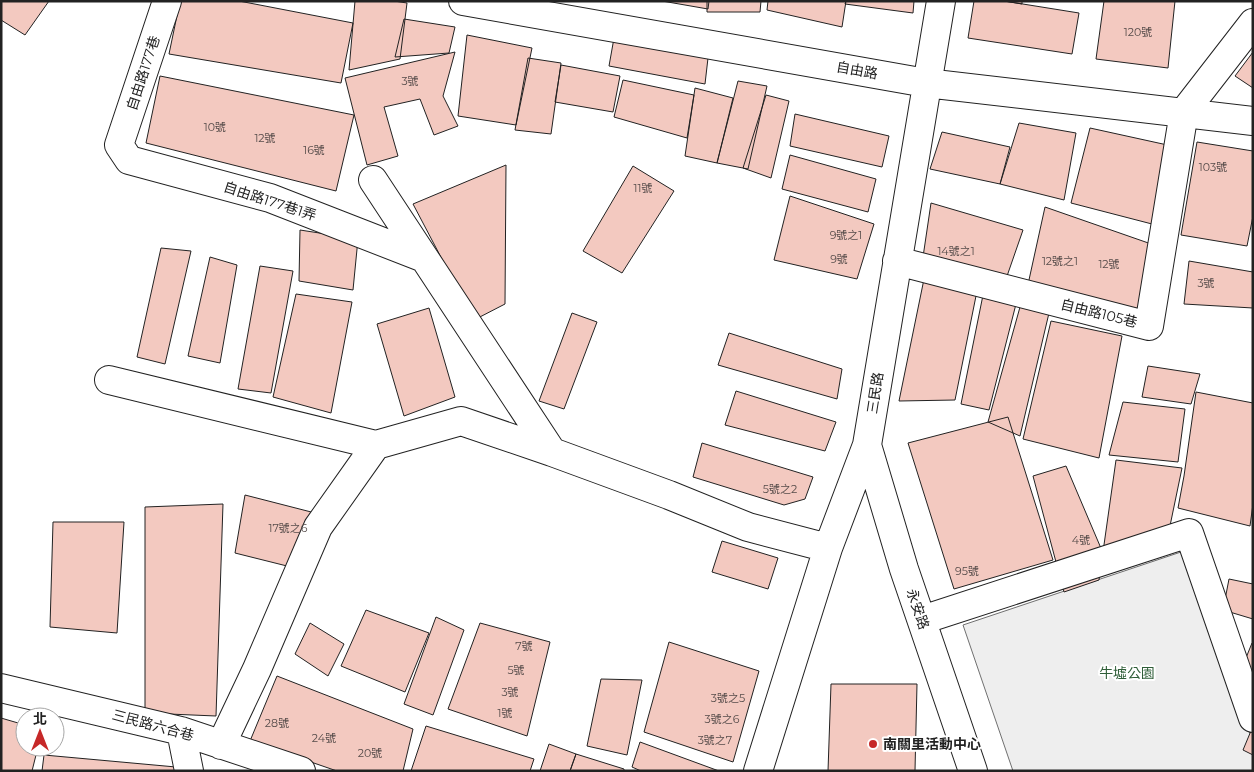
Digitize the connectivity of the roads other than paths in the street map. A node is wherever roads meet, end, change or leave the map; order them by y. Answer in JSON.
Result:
{"nodes":[{"id":1,"x":167,"y":1,"type":"edge"},
{"id":2,"x":463,"y":1,"type":"edge"},
{"id":3,"x":941,"y":1,"type":"edge"},
{"id":4,"x":1253,"y":23,"type":"edge"},
{"id":5,"x":926,"y":82,"type":"junction"},
{"id":6,"x":1184,"y":112,"type":"junction"},
{"id":7,"x":1253,"y":121,"type":"edge"},
{"id":8,"x":119,"y":145,"type":"joint"},
{"id":9,"x":373,"y":180,"type":"dead end"},
{"id":10,"x":424,"y":258,"type":"junction"},
{"id":11,"x":897,"y":261,"type":"junction"},
{"id":12,"x":109,"y":380,"type":"dead end"},
{"id":13,"x":376,"y":445,"type":"junction"},
{"id":14,"x":867,"y":445,"type":"junction"},
{"id":15,"x":552,"y":452,"type":"junction"},
{"id":16,"x":828,"y":548,"type":"junction"},
{"id":17,"x":922,"y":620,"type":"junction"},
{"id":18,"x":1,"y":688,"type":"edge"},
{"id":19,"x":1253,"y":718,"type":"edge"},
{"id":20,"x":181,"y":731,"type":"junction"},
{"id":21,"x":221,"y":745,"type":"junction"},
{"id":22,"x":189,"y":771,"type":"edge"},
{"id":23,"x":302,"y":771,"type":"edge"},
{"id":24,"x":758,"y":771,"type":"edge"},
{"id":25,"x":973,"y":771,"type":"edge"}],
"edges":[{"from":1,"to":8,"type":"street","name":"自由路177巷"},
{"from":2,"to":5,"type":"street","name":"自由路"},
{"from":3,"to":5,"type":"street","name":"三民路"},
{"from":4,"to":6,"type":"street"},
{"from":5,"to":6,"type":"street","name":"自由路"},
{"from":5,"to":11,"type":"street","name":"三民路"},
{"from":6,"to":7,"type":"street","name":"自由路"},
{"from":6,"to":11,"type":"street","name":"自由路105巷"},
{"from":8,"to":10,"type":"street","name":"自由路177巷1弄"},
{"from":9,"to":10,"type":"street"},
{"from":10,"to":15,"type":"street"},
{"from":11,"to":14,"type":"street","name":"三民路"},
{"from":12,"to":13,"type":"street"},
{"from":13,"to":15,"type":"street"},
{"from":13,"to":21,"type":"street"},
{"from":14,"to":16,"type":"street","name":"三民路"},
{"from":14,"to":17,"type":"street","name":"永安路"},
{"from":15,"to":16,"type":"street"},
{"from":16,"to":24,"type":"street","name":"三民路"},
{"from":17,"to":19,"type":"street"},
{"from":17,"to":25,"type":"street","name":"永安路"},
{"from":18,"to":20,"type":"street","name":"三民路六合巷"},
{"from":20,"to":21,"type":"street","name":"三民路六合巷"},
{"from":20,"to":22,"type":"street"},
{"from":21,"to":23,"type":"street","name":"三民路六合巷"}]}
